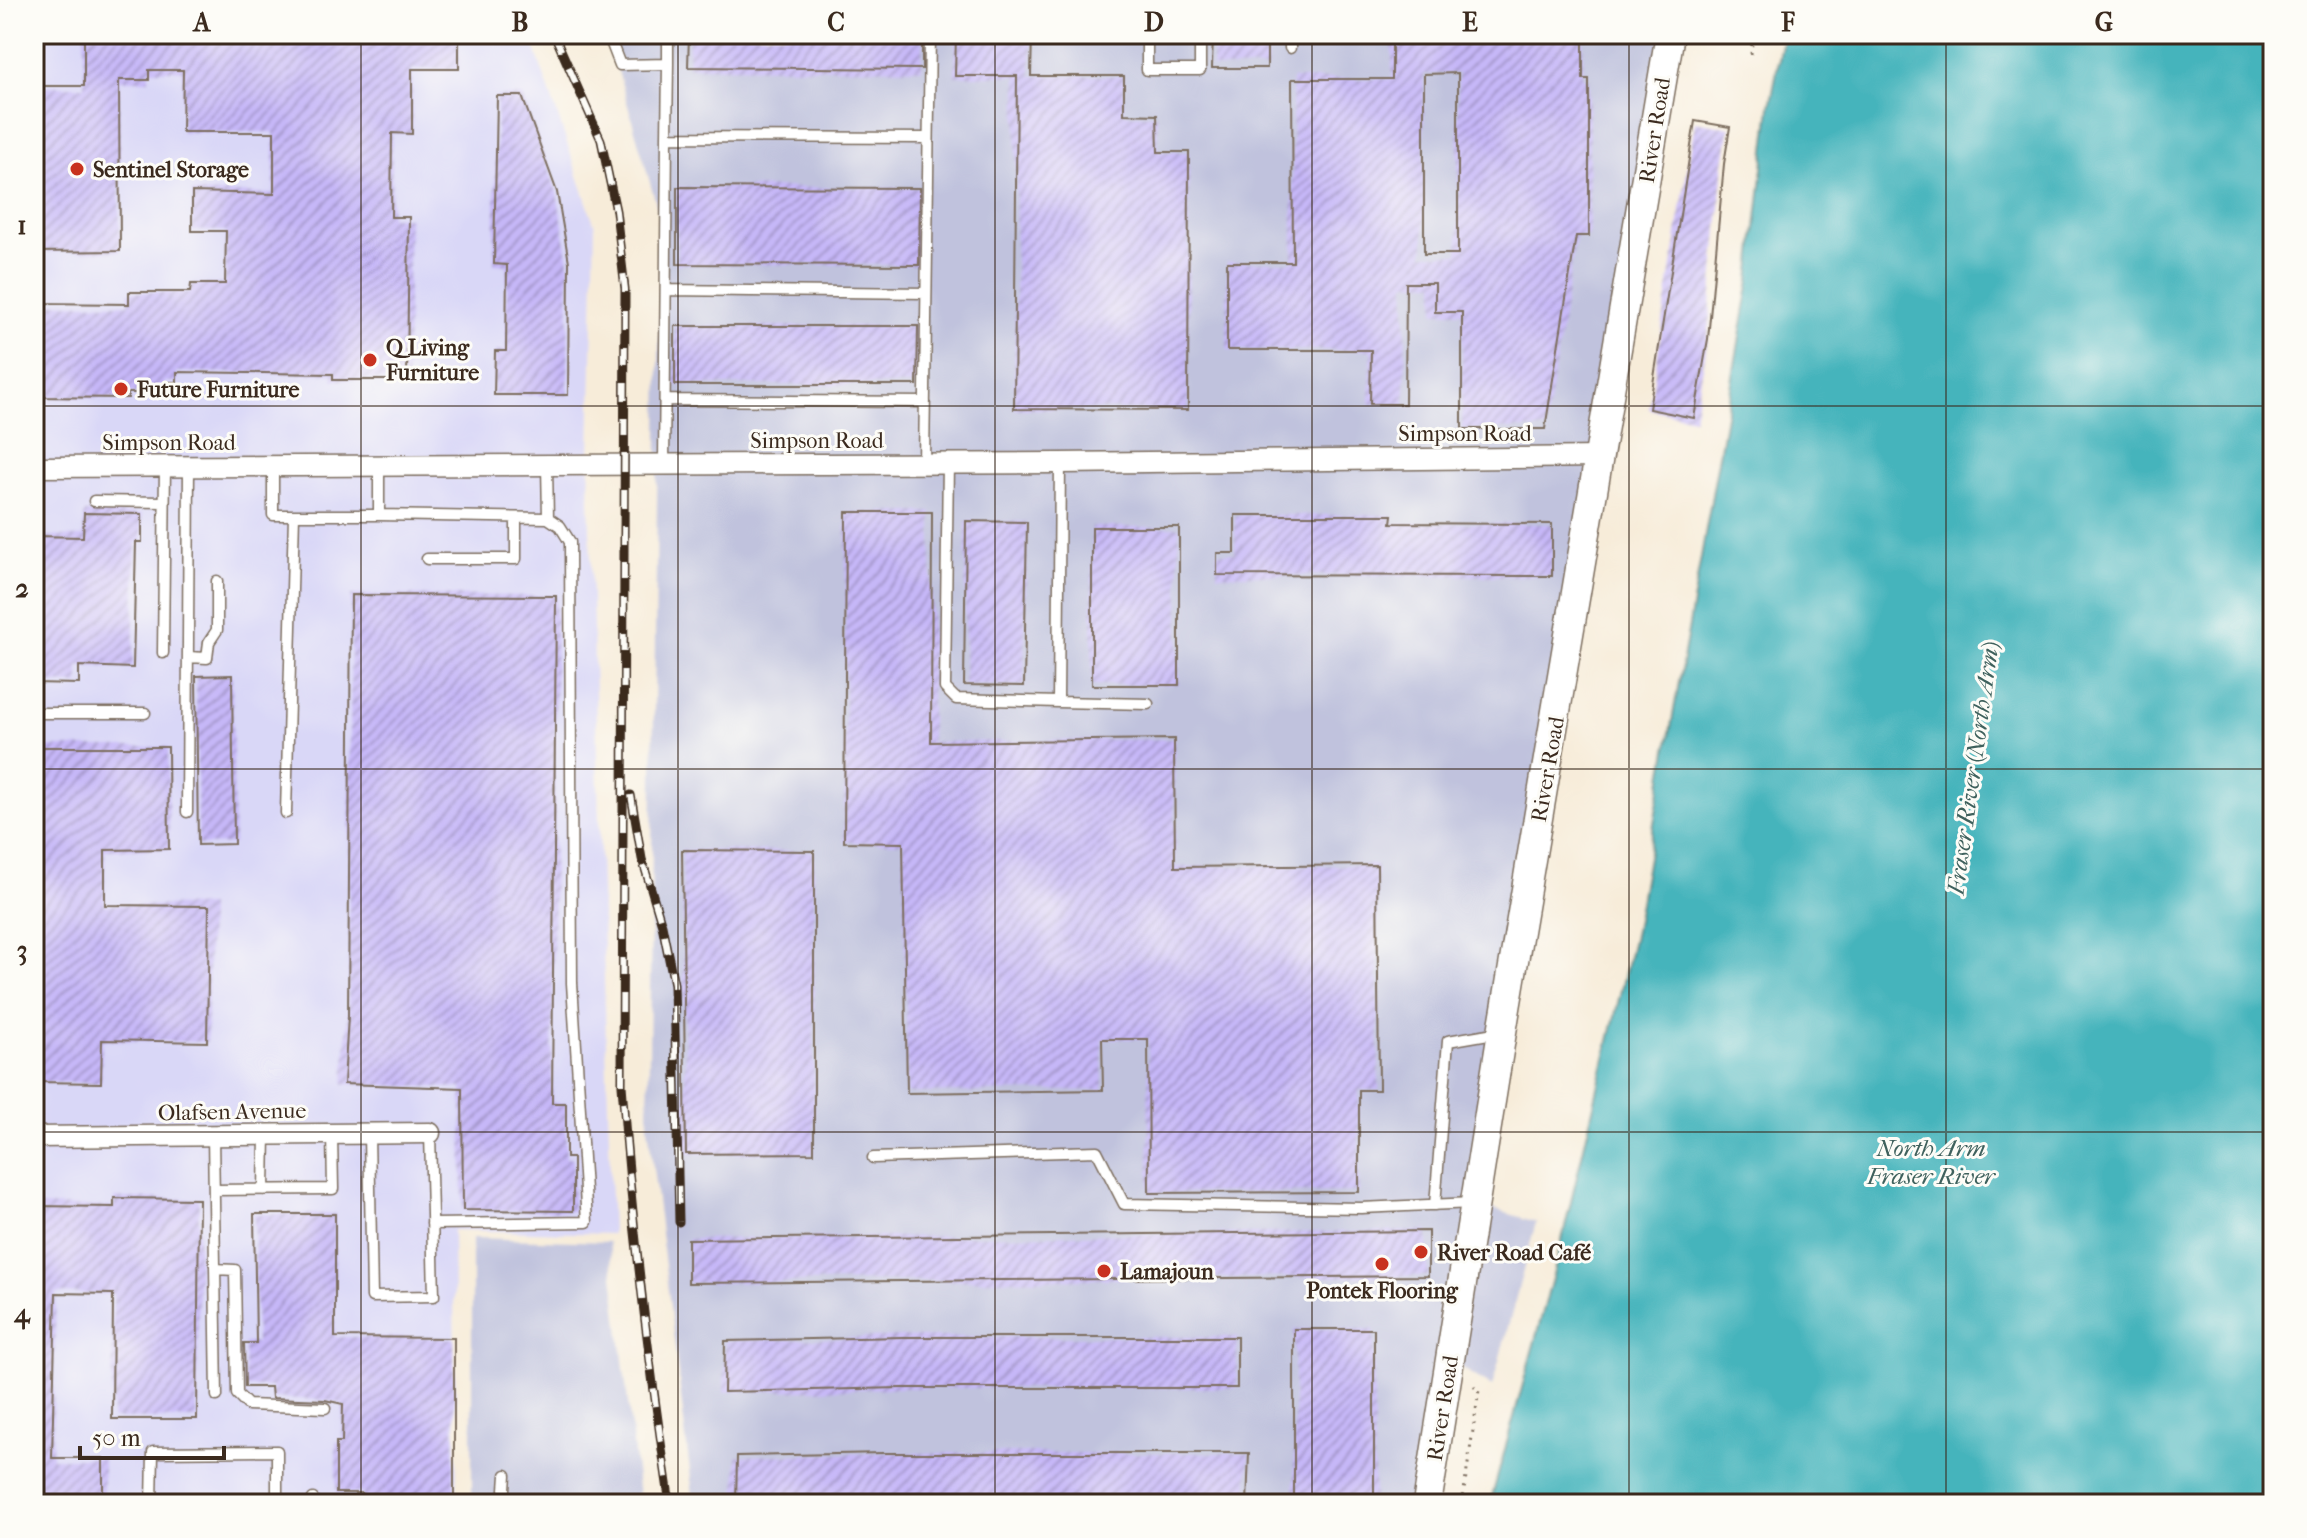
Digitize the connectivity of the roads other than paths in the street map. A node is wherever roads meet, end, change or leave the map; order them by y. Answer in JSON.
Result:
{"nodes":[{"id":1,"x":608,"y":34,"type":"edge"},
{"id":2,"x":668,"y":34,"type":"edge"},
{"id":3,"x":930,"y":34,"type":"edge"},
{"id":4,"x":1147,"y":34,"type":"edge"},
{"id":5,"x":1200,"y":34,"type":"edge"},
{"id":6,"x":1290,"y":34,"type":"edge"},
{"id":7,"x":1670,"y":34,"type":"edge"},
{"id":8,"x":1290,"y":48,"type":"dead end"},
{"id":9,"x":668,"y":64,"type":"junction"},
{"id":10,"x":667,"y":137,"type":"junction"},
{"id":11,"x":928,"y":138,"type":"junction"},
{"id":12,"x":666,"y":290,"type":"junction"},
{"id":13,"x":926,"y":293,"type":"junction"},
{"id":14,"x":665,"y":400,"type":"junction"},
{"id":15,"x":925,"y":402,"type":"junction"},
{"id":16,"x":1600,"y":457,"type":"junction"},
{"id":17,"x":924,"y":463,"type":"junction"},
{"id":18,"x":948,"y":463,"type":"junction"},
{"id":19,"x":1060,"y":463,"type":"junction"},
{"id":20,"x":664,"y":464,"type":"junction"},
{"id":21,"x":379,"y":465,"type":"junction"},
{"id":22,"x":547,"y":465,"type":"junction"},
{"id":23,"x":165,"y":466,"type":"junction"},
{"id":24,"x":189,"y":466,"type":"junction"},
{"id":25,"x":273,"y":466,"type":"junction"},
{"id":26,"x":34,"y":467,"type":"edge"},
{"id":27,"x":94,"y":501,"type":"dead end"},
{"id":28,"x":164,"y":502,"type":"junction"},
{"id":29,"x":294,"y":515,"type":"junction"},
{"id":30,"x":379,"y":515,"type":"junction"},
{"id":31,"x":516,"y":518,"type":"junction"},
{"id":32,"x":548,"y":518,"type":"junction"},
{"id":33,"x":427,"y":559,"type":"dead end"},
{"id":34,"x":217,"y":581,"type":"dead end"},
{"id":35,"x":163,"y":653,"type":"dead end"},
{"id":36,"x":188,"y":657,"type":"junction"},
{"id":37,"x":1058,"y":702,"type":"junction"},
{"id":38,"x":1148,"y":704,"type":"dead end"},
{"id":39,"x":34,"y":713,"type":"edge"},
{"id":40,"x":145,"y":713,"type":"dead end"},
{"id":41,"x":187,"y":812,"type":"dead end"},
{"id":42,"x":286,"y":813,"type":"dead end"},
{"id":43,"x":1502,"y":1032,"type":"junction"},
{"id":44,"x":430,"y":1133,"type":"joint"},
{"id":45,"x":332,"y":1134,"type":"junction"},
{"id":46,"x":369,"y":1134,"type":"junction"},
{"id":47,"x":213,"y":1135,"type":"junction"},
{"id":48,"x":265,"y":1135,"type":"junction"},
{"id":49,"x":34,"y":1137,"type":"edge"},
{"id":50,"x":873,"y":1158,"type":"dead end"},
{"id":51,"x":214,"y":1190,"type":"junction"},
{"id":52,"x":264,"y":1190,"type":"junction"},
{"id":53,"x":1475,"y":1203,"type":"junction"},
{"id":54,"x":1435,"y":1205,"type":"junction"},
{"id":55,"x":432,"y":1224,"type":"junction"},
{"id":56,"x":215,"y":1269,"type":"junction"},
{"id":57,"x":217,"y":1396,"type":"dead end"},
{"id":58,"x":325,"y":1408,"type":"dead end"},
{"id":59,"x":506,"y":1475,"type":"dead end"},
{"id":60,"x":152,"y":1503,"type":"edge"},
{"id":61,"x":277,"y":1503,"type":"edge"},
{"id":62,"x":504,"y":1504,"type":"edge"},
{"id":63,"x":1427,"y":1504,"type":"edge"}],
"edges":[{"from":1,"to":9,"type":"lane"},
{"from":2,"to":9,"type":"lane"},
{"from":3,"to":11,"type":"lane"},
{"from":4,"to":5,"type":"lane"},
{"from":6,"to":8,"type":"lane"},
{"from":7,"to":16,"type":"street","name":"River Road"},
{"from":9,"to":10,"type":"lane"},
{"from":10,"to":11,"type":"lane"},
{"from":10,"to":12,"type":"lane"},
{"from":11,"to":13,"type":"lane"},
{"from":12,"to":13,"type":"lane"},
{"from":12,"to":14,"type":"lane"},
{"from":13,"to":15,"type":"lane"},
{"from":14,"to":15,"type":"lane"},
{"from":14,"to":20,"type":"lane"},
{"from":15,"to":17,"type":"lane"},
{"from":16,"to":19,"type":"street","name":"Simpson Road"},
{"from":16,"to":43,"type":"street","name":"River Road"},
{"from":17,"to":18,"type":"street","name":"Simpson Road"},
{"from":17,"to":20,"type":"street","name":"Simpson Road"},
{"from":18,"to":19,"type":"street","name":"Simpson Road"},
{"from":18,"to":37,"type":"lane"},
{"from":19,"to":37,"type":"lane"},
{"from":20,"to":22,"type":"street","name":"Simpson Road"},
{"from":21,"to":22,"type":"street","name":"Simpson Road"},
{"from":21,"to":25,"type":"street","name":"Simpson Road"},
{"from":21,"to":30,"type":"lane"},
{"from":22,"to":32,"type":"lane"},
{"from":23,"to":24,"type":"street","name":"Simpson Road"},
{"from":23,"to":26,"type":"street","name":"Simpson Road"},
{"from":23,"to":28,"type":"lane"},
{"from":24,"to":25,"type":"street","name":"Simpson Road"},
{"from":24,"to":36,"type":"lane"},
{"from":25,"to":29,"type":"lane"},
{"from":27,"to":28,"type":"lane"},
{"from":28,"to":35,"type":"lane"},
{"from":29,"to":30,"type":"lane"},
{"from":29,"to":42,"type":"lane"},
{"from":30,"to":31,"type":"lane"},
{"from":31,"to":32,"type":"lane"},
{"from":31,"to":33,"type":"lane"},
{"from":32,"to":55,"type":"lane"},
{"from":34,"to":36,"type":"lane"},
{"from":36,"to":41,"type":"lane"},
{"from":37,"to":38,"type":"lane"},
{"from":39,"to":40,"type":"lane"},
{"from":43,"to":53,"type":"street","name":"River Road"},
{"from":43,"to":54,"type":"lane"},
{"from":44,"to":46,"type":"street","name":"Olafsen Avenue"},
{"from":44,"to":55,"type":"lane"},
{"from":45,"to":46,"type":"street","name":"Olafsen Avenue"},
{"from":45,"to":48,"type":"street","name":"Olafsen Avenue"},
{"from":45,"to":52,"type":"lane"},
{"from":46,"to":55,"type":"lane"},
{"from":47,"to":48,"type":"street","name":"Olafsen Avenue"},
{"from":47,"to":49,"type":"street","name":"Olafsen Avenue"},
{"from":47,"to":51,"type":"lane"},
{"from":48,"to":52,"type":"lane"},
{"from":50,"to":54,"type":"lane"},
{"from":51,"to":52,"type":"lane"},
{"from":51,"to":56,"type":"lane"},
{"from":53,"to":54,"type":"lane"},
{"from":53,"to":63,"type":"street","name":"River Road"},
{"from":56,"to":57,"type":"lane"},
{"from":56,"to":58,"type":"lane"},
{"from":59,"to":62,"type":"lane"},
{"from":60,"to":61,"type":"lane"},
{"from":60,"to":61,"type":"lane"}]}
